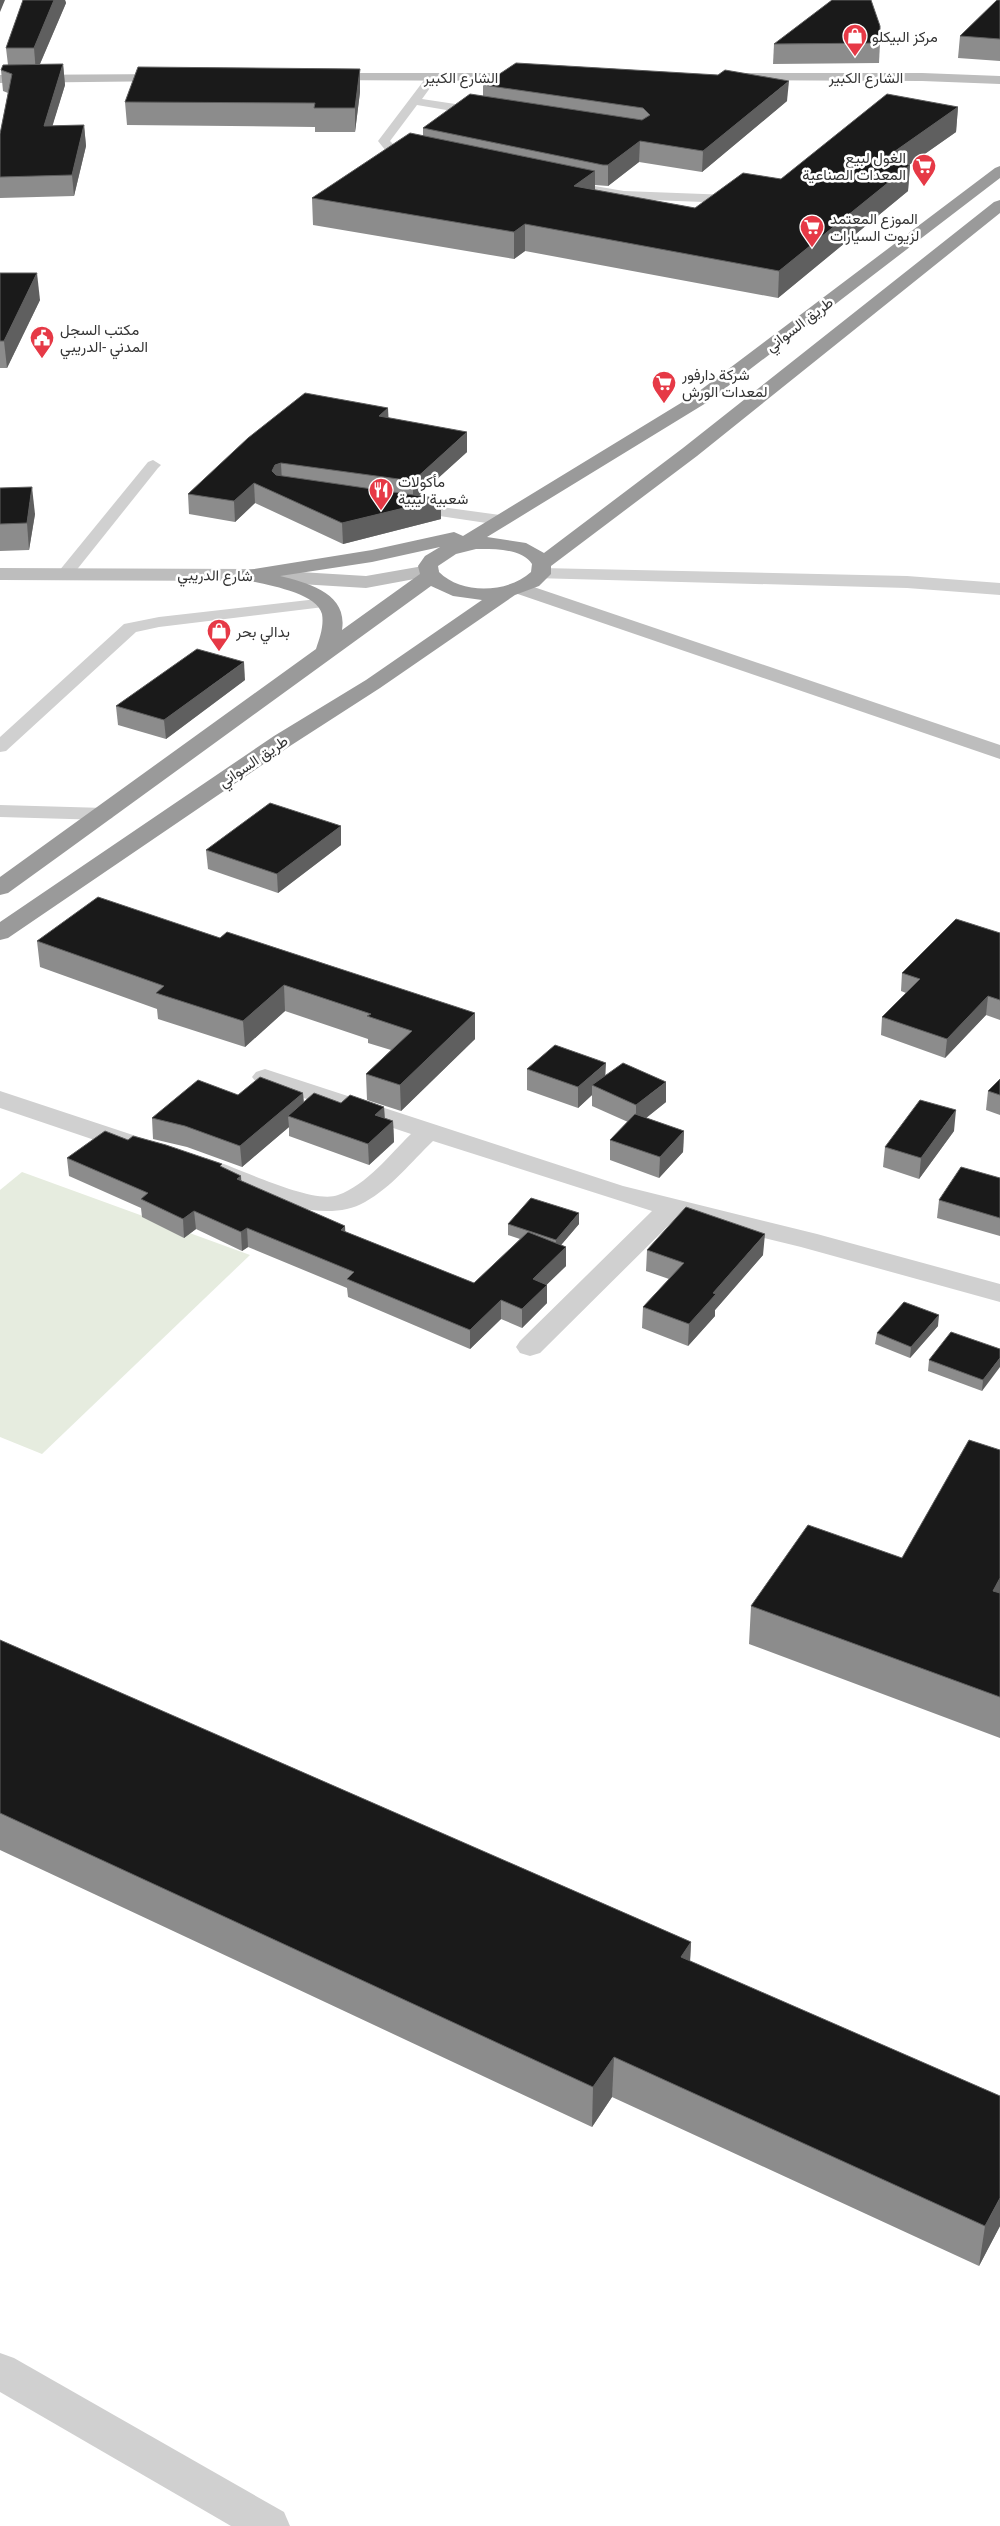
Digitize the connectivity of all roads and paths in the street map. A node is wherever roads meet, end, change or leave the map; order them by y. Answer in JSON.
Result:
{"nodes":[{"id":1,"x":1000,"y":73,"type":"edge"},
{"id":2,"x":304,"y":77,"type":"edge"},
{"id":3,"x":432,"y":77,"type":"junction"},
{"id":4,"x":550,"y":77,"type":"edge"},
{"id":5,"x":716,"y":77,"type":"edge"},
{"id":6,"x":922,"y":77,"type":"junction"},
{"id":7,"x":186,"y":78,"type":"edge"},
{"id":8,"x":0,"y":79,"type":"edge"},
{"id":9,"x":1000,"y":80,"type":"edge"},
{"id":10,"x":414,"y":102,"type":"junction"},
{"id":11,"x":499,"y":114,"type":"edge"},
{"id":12,"x":427,"y":157,"type":"edge"},
{"id":13,"x":1000,"y":171,"type":"edge"},
{"id":14,"x":572,"y":186,"type":"edge"},
{"id":15,"x":730,"y":199,"type":"edge"},
{"id":16,"x":1000,"y":205,"type":"edge"},
{"id":17,"x":153,"y":465,"type":"dead end"},
{"id":18,"x":401,"y":506,"type":"edge"},
{"id":19,"x":495,"y":524,"type":"junction"},
{"id":20,"x":463,"y":545,"type":"junction"},
{"id":21,"x":542,"y":569,"type":"junction"},
{"id":22,"x":430,"y":573,"type":"junction"},
{"id":23,"x":0,"y":574,"type":"edge"},
{"id":24,"x":65,"y":574,"type":"junction"},
{"id":25,"x":249,"y":575,"type":"junction"},
{"id":26,"x":1000,"y":589,"type":"edge"},
{"id":27,"x":513,"y":590,"type":"junction"},
{"id":28,"x":326,"y":603,"type":"junction"},
{"id":29,"x":326,"y":650,"type":"junction"},
{"id":30,"x":0,"y":747,"type":"edge"},
{"id":31,"x":1000,"y":752,"type":"edge"},
{"id":32,"x":0,"y":811,"type":"edge"},
{"id":33,"x":105,"y":814,"type":"junction"},
{"id":34,"x":0,"y":888,"type":"edge"},
{"id":35,"x":0,"y":933,"type":"edge"},
{"id":36,"x":265,"y":1077,"type":"edge"},
{"id":37,"x":0,"y":1099,"type":"edge"},
{"id":38,"x":429,"y":1131,"type":"junction"},
{"id":39,"x":159,"y":1151,"type":"edge"},
{"id":40,"x":186,"y":1159,"type":"edge"},
{"id":41,"x":671,"y":1208,"type":"junction"},
{"id":42,"x":1000,"y":1293,"type":"edge"},
{"id":43,"x":530,"y":1347,"type":"dead end"},
{"id":44,"x":0,"y":2371,"type":"edge"},
{"id":45,"x":269,"y":2526,"type":"edge"}],
"edges":[{"from":1,"to":6,"type":"street","name":"الشارع الكبير"},
{"from":2,"to":3,"type":"street","name":"الشارع الكبير"},
{"from":3,"to":4,"type":"street","name":"الشارع الكبير"},
{"from":3,"to":10,"type":"lane"},
{"from":5,"to":6,"type":"street","name":"الشارع الكبير"},
{"from":6,"to":9,"type":"street","name":"الشارع الكبير"},
{"from":7,"to":8,"type":"street"},
{"from":10,"to":11,"type":"lane"},
{"from":10,"to":12,"type":"lane"},
{"from":13,"to":19,"type":"highway","name":"طريق السواني"},
{"from":14,"to":15,"type":"lane"},
{"from":16,"to":21,"type":"highway","name":"طريق السواني"},
{"from":17,"to":24,"type":"lane"},
{"from":18,"to":19,"type":"lane"},
{"from":19,"to":20,"type":"highway","name":"طريق السواني"},
{"from":19,"to":25,"type":"highway"},
{"from":20,"to":21,"type":"highway"},
{"from":20,"to":22,"type":"highway"},
{"from":21,"to":26,"type":"street"},
{"from":21,"to":27,"type":"highway","name":"طريق السواني"},
{"from":22,"to":25,"type":"street","name":"شارع الدريبي"},
{"from":22,"to":27,"type":"highway"},
{"from":22,"to":29,"type":"highway"},
{"from":23,"to":24,"type":"street","name":"شارع الدريبي"},
{"from":24,"to":25,"type":"street","name":"شارع الدريبي"},
{"from":25,"to":28,"type":"highway"},
{"from":27,"to":31,"type":"street"},
{"from":27,"to":35,"type":"highway","name":"طريق السواني"},
{"from":28,"to":29,"type":"highway"},
{"from":28,"to":30,"type":"lane"},
{"from":29,"to":33,"type":"highway"},
{"from":32,"to":33,"type":"lane"},
{"from":33,"to":34,"type":"highway"},
{"from":36,"to":38,"type":"street"},
{"from":37,"to":39,"type":"street"},
{"from":38,"to":40,"type":"street"},
{"from":38,"to":41,"type":"street"},
{"from":41,"to":42,"type":"street"},
{"from":41,"to":43,"type":"street"},
{"from":44,"to":45,"type":"street"}]}
